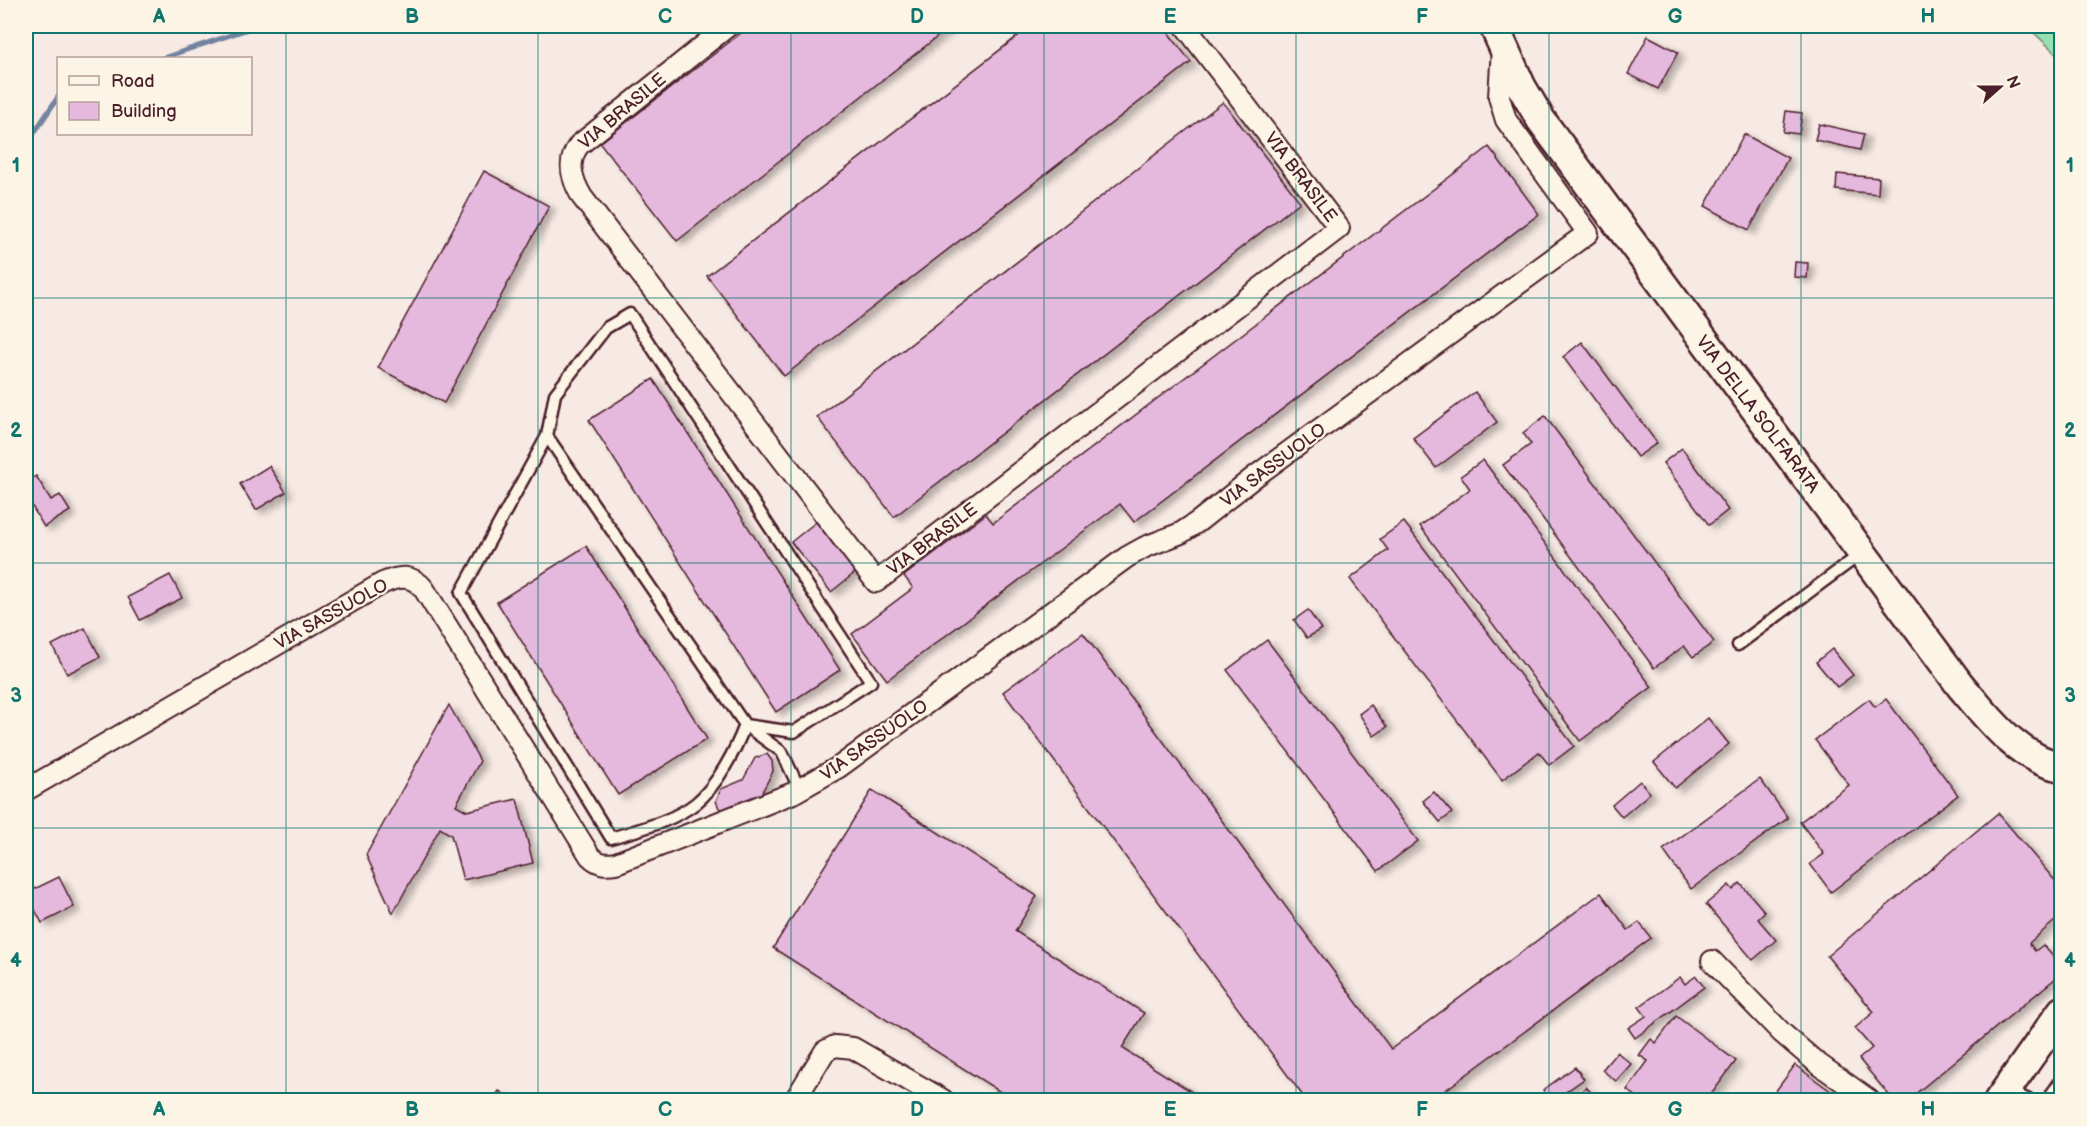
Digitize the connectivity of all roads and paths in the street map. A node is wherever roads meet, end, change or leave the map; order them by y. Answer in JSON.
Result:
{"nodes":[{"id":1,"x":728,"y":26,"type":"edge"},
{"id":2,"x":1185,"y":26,"type":"edge"},
{"id":3,"x":1498,"y":37,"type":"edge"},
{"id":4,"x":547,"y":436,"type":"junction"},
{"id":5,"x":1862,"y":553,"type":"junction"},
{"id":6,"x":1738,"y":645,"type":"dead end"},
{"id":7,"x":745,"y":725,"type":"junction"},
{"id":8,"x":2061,"y":767,"type":"edge"},
{"id":9,"x":26,"y":790,"type":"edge"},
{"id":10,"x":800,"y":790,"type":"junction"},
{"id":11,"x":1712,"y":961,"type":"dead end"},
{"id":12,"x":2061,"y":1011,"type":"edge"},
{"id":13,"x":2061,"y":1079,"type":"edge"},
{"id":14,"x":2012,"y":1097,"type":"edge"},
{"id":15,"x":795,"y":1101,"type":"edge"},
{"id":16,"x":943,"y":1101,"type":"edge"},
{"id":17,"x":1869,"y":1101,"type":"edge"},
{"id":18,"x":2052,"y":1101,"type":"edge"}],
"edges":[{"from":1,"to":2,"type":"street","name":"VIA BRASILE"},
{"from":3,"to":5,"type":"main road","name":"VIA DELLA SOLFARATA"},
{"from":3,"to":10,"type":"street","name":"VIA SASSUOLO"},
{"from":4,"to":7,"type":"lane"},
{"from":4,"to":7,"type":"lane"},
{"from":4,"to":7,"type":"lane"},
{"from":5,"to":6,"type":"lane"},
{"from":5,"to":8,"type":"main road","name":"VIA DELLA SOLFARATA"},
{"from":7,"to":10,"type":"lane"},
{"from":9,"to":10,"type":"street","name":"VIA SASSUOLO"},
{"from":11,"to":17,"type":"street"},
{"from":12,"to":14,"type":"main road"},
{"from":13,"to":18,"type":"lane"},
{"from":15,"to":16,"type":"street"}]}
